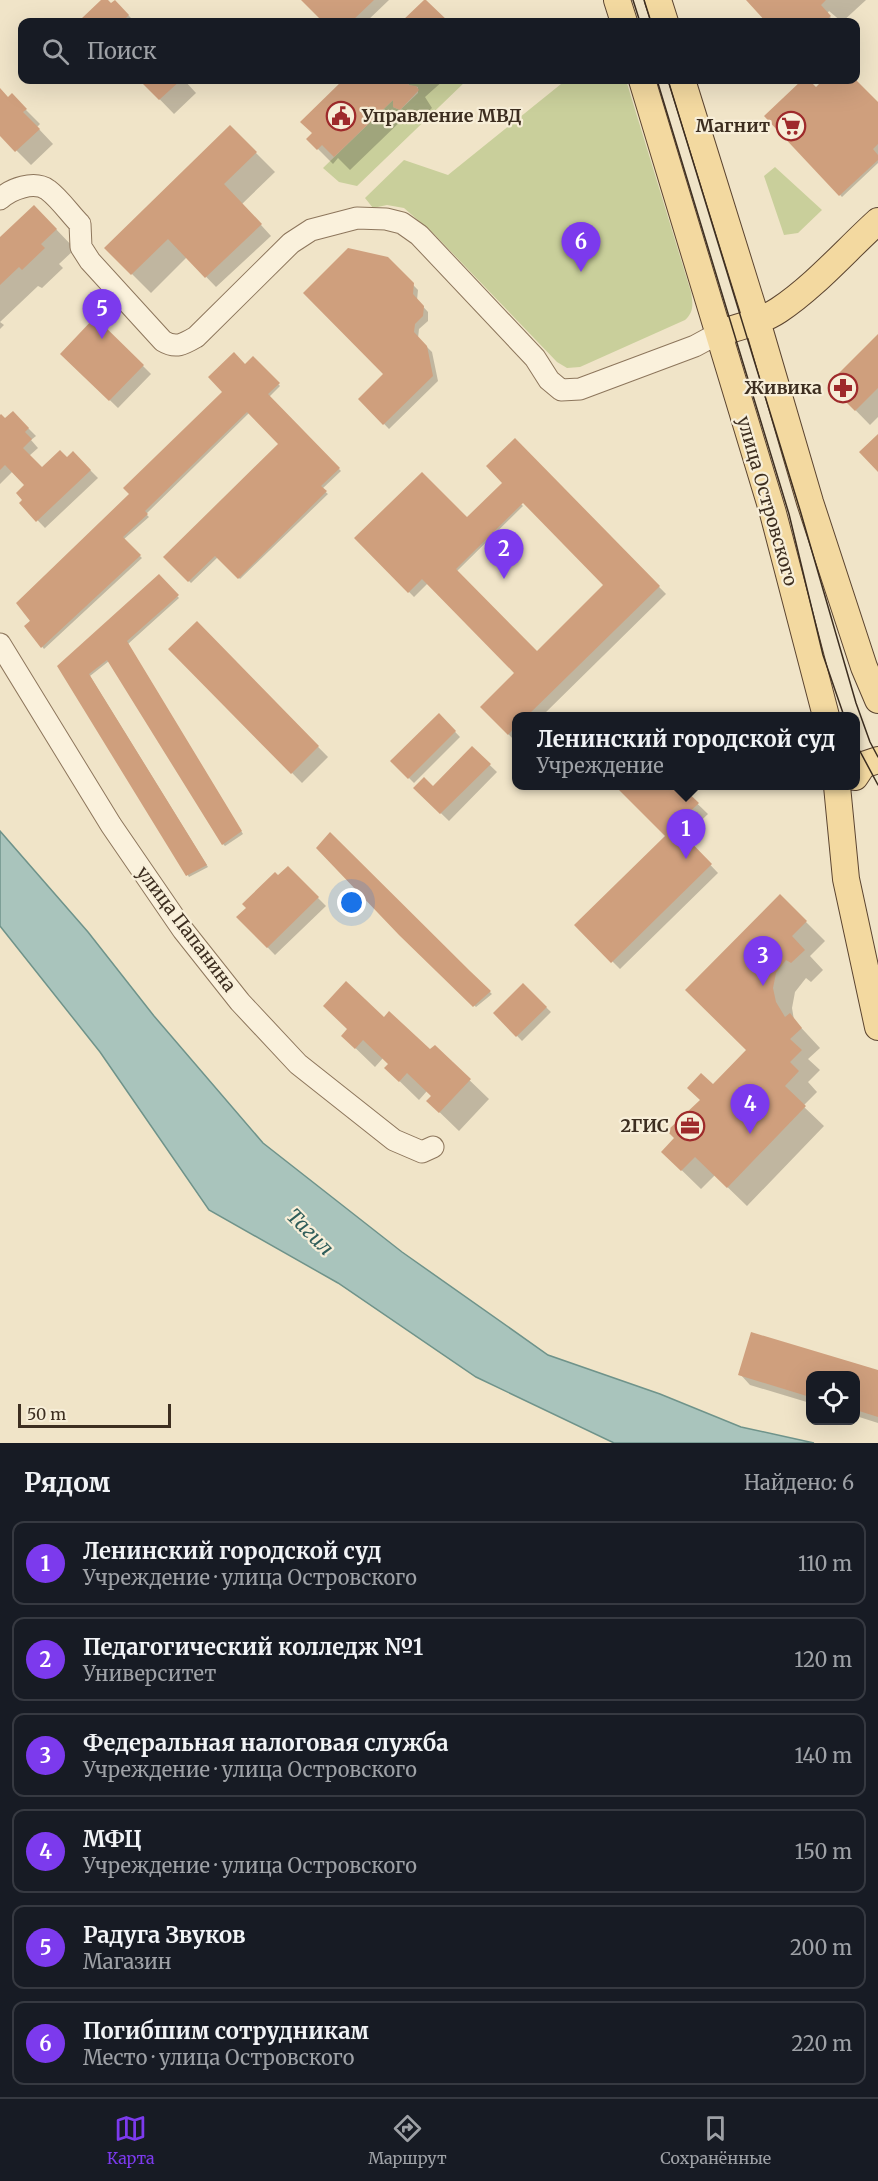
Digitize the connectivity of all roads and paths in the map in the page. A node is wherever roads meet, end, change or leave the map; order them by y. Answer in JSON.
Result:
{"nodes":[{"id":1,"x":617,"y":0,"type":"edge"},
{"id":2,"x":658,"y":0,"type":"edge"},
{"id":3,"x":623,"y":18,"type":"edge"},
{"id":4,"x":664,"y":18,"type":"edge"},
{"id":5,"x":643,"y":84,"type":"edge"},
{"id":6,"x":683,"y":84,"type":"edge"},
{"id":7,"x":0,"y":199,"type":"edge"},
{"id":8,"x":878,"y":220,"type":"edge"},
{"id":9,"x":757,"y":321,"type":"junction"},
{"id":10,"x":718,"y":333,"type":"junction"},
{"id":11,"x":0,"y":644,"type":"edge"},
{"id":12,"x":878,"y":700,"type":"edge"},
{"id":13,"x":825,"y":712,"type":"edge"},
{"id":14,"x":878,"y":760,"type":"edge"},
{"id":15,"x":860,"y":770,"type":"edge"},
{"id":16,"x":842,"y":792,"type":"edge"},
{"id":17,"x":878,"y":1027,"type":"edge"},
{"id":18,"x":433,"y":1147,"type":"dead end"}],
"edges":[{"from":1,"to":3,"type":"main road"},
{"from":2,"to":4,"type":"main road"},
{"from":5,"to":10,"type":"main road","name":"улица Островского"},
{"from":6,"to":9,"type":"main road"},
{"from":7,"to":10,"type":"street"},
{"from":8,"to":9,"type":"main road"},
{"from":9,"to":10,"type":"main road"},
{"from":9,"to":12,"type":"main road"},
{"from":10,"to":13,"type":"main road","name":"улица Островского"},
{"from":11,"to":18,"type":"street","name":"улица Папанина"},
{"from":14,"to":15,"type":"main road"},
{"from":16,"to":17,"type":"main road"}]}
